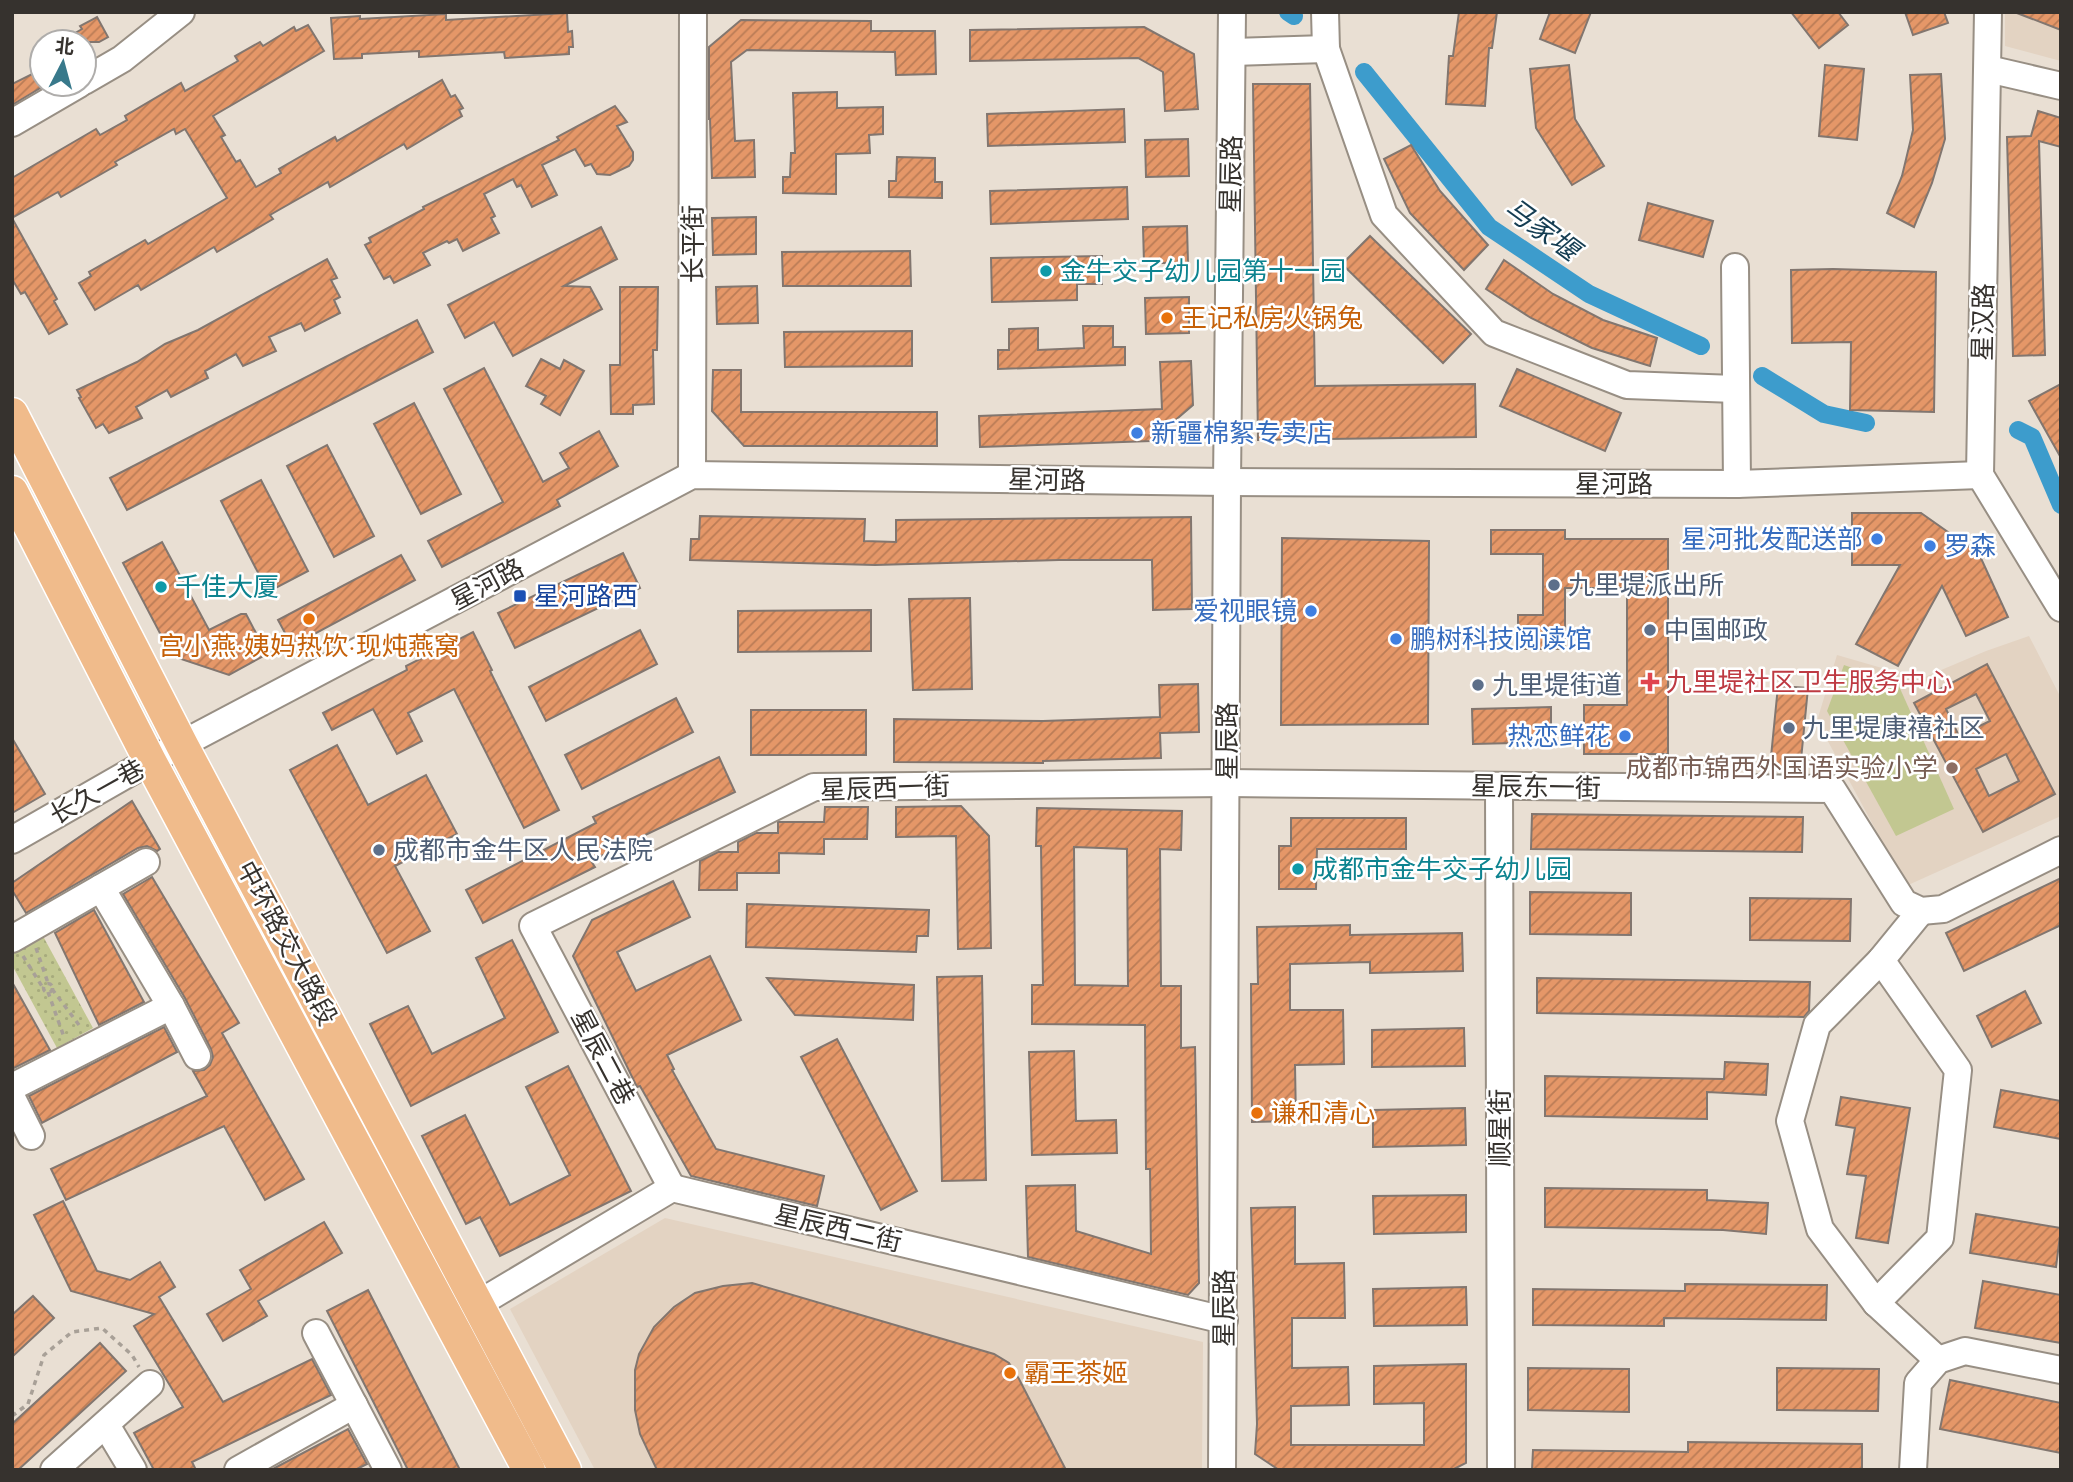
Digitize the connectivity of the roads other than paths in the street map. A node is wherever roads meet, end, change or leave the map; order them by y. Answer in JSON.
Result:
{"nodes":[{"id":1,"x":181,"y":12,"type":"edge"},
{"id":2,"x":693,"y":12,"type":"edge"},
{"id":3,"x":1232,"y":12,"type":"edge"},
{"id":4,"x":1325,"y":12,"type":"edge"},
{"id":5,"x":1988,"y":12,"type":"edge"},
{"id":6,"x":1326,"y":49,"type":"junction"},
{"id":7,"x":1233,"y":52,"type":"junction"},
{"id":8,"x":1988,"y":69,"type":"junction"},
{"id":9,"x":98,"y":73,"type":"edge"},
{"id":10,"x":2061,"y":86,"type":"edge"},
{"id":11,"x":55,"y":98,"type":"edge"},
{"id":12,"x":12,"y":123,"type":"edge"},
{"id":13,"x":1735,"y":267,"type":"dead end"},
{"id":14,"x":1735,"y":389,"type":"junction"},
{"id":15,"x":12,"y":414,"type":"edge"},
{"id":16,"x":692,"y":475,"type":"junction"},
{"id":17,"x":1980,"y":475,"type":"junction"},
{"id":18,"x":1227,"y":482,"type":"junction"},
{"id":19,"x":1737,"y":484,"type":"junction"},
{"id":20,"x":12,"y":492,"type":"edge"},
{"id":21,"x":2061,"y":608,"type":"edge"},
{"id":22,"x":182,"y":745,"type":"junction"},
{"id":23,"x":150,"y":761,"type":"junction"},
{"id":24,"x":1227,"y":783,"type":"junction"},
{"id":25,"x":1499,"y":787,"type":"junction"},
{"id":26,"x":12,"y":840,"type":"edge"},
{"id":27,"x":2061,"y":850,"type":"edge"},
{"id":28,"x":146,"y":862,"type":"dead end"},
{"id":29,"x":101,"y":888,"type":"junction"},
{"id":30,"x":1921,"y":911,"type":"junction"},
{"id":31,"x":533,"y":926,"type":"joint"},
{"id":32,"x":18,"y":931,"type":"edge"},
{"id":33,"x":1881,"y":960,"type":"junction"},
{"id":34,"x":172,"y":1006,"type":"junction"},
{"id":35,"x":197,"y":1056,"type":"dead end"},
{"id":36,"x":12,"y":1087,"type":"edge"},
{"id":37,"x":12,"y":1098,"type":"edge"},
{"id":38,"x":31,"y":1136,"type":"dead end"},
{"id":39,"x":672,"y":1188,"type":"junction"},
{"id":40,"x":1876,"y":1303,"type":"junction"},
{"id":41,"x":478,"y":1304,"type":"junction"},
{"id":42,"x":1224,"y":1320,"type":"junction"},
{"id":43,"x":316,"y":1333,"type":"dead end"},
{"id":44,"x":1938,"y":1360,"type":"junction"},
{"id":45,"x":2061,"y":1370,"type":"edge"},
{"id":46,"x":150,"y":1384,"type":"road end"},
{"id":47,"x":354,"y":1405,"type":"junction"},
{"id":48,"x":106,"y":1425,"type":"junction"},
{"id":49,"x":54,"y":1470,"type":"edge"},
{"id":50,"x":133,"y":1470,"type":"edge"},
{"id":51,"x":238,"y":1470,"type":"edge"},
{"id":52,"x":388,"y":1470,"type":"edge"},
{"id":53,"x":528,"y":1470,"type":"edge"},
{"id":54,"x":565,"y":1470,"type":"edge"},
{"id":55,"x":1222,"y":1470,"type":"edge"},
{"id":56,"x":1501,"y":1470,"type":"edge"},
{"id":57,"x":1913,"y":1470,"type":"edge"}],
"edges":[{"from":1,"to":9,"type":"street"},
{"from":2,"to":16,"type":"street","name":"长平街"},
{"from":3,"to":7,"type":"street","name":"星辰路"},
{"from":4,"to":6,"type":"street"},
{"from":5,"to":8,"type":"street","name":"星汉路"},
{"from":6,"to":7,"type":"street"},
{"from":6,"to":14,"type":"street"},
{"from":7,"to":18,"type":"street","name":"星辰路"},
{"from":8,"to":10,"type":"street"},
{"from":8,"to":17,"type":"street","name":"星汉路"},
{"from":11,"to":12,"type":"street"},
{"from":13,"to":14,"type":"street"},
{"from":14,"to":19,"type":"street"},
{"from":15,"to":22,"type":"main road","name":"中环路交大路段"},
{"from":16,"to":18,"type":"street","name":"星河路"},
{"from":16,"to":22,"type":"street","name":"星河路"},
{"from":17,"to":19,"type":"street","name":"星河路"},
{"from":17,"to":21,"type":"street"},
{"from":18,"to":19,"type":"street","name":"星河路"},
{"from":18,"to":24,"type":"street","name":"星辰路"},
{"from":20,"to":23,"type":"main road","name":"中环路交大路段"},
{"from":22,"to":23,"type":"street","name":"长久一巷"},
{"from":22,"to":41,"type":"main road","name":"中环路交大路段"},
{"from":23,"to":26,"type":"street","name":"长久一巷"},
{"from":23,"to":53,"type":"main road","name":"中环路交大路段"},
{"from":24,"to":25,"type":"street","name":"星辰东一街"},
{"from":24,"to":31,"type":"street","name":"星辰西一街"},
{"from":24,"to":42,"type":"street","name":"星辰路"},
{"from":25,"to":30,"type":"street","name":"星辰东一街"},
{"from":25,"to":56,"type":"street","name":"顺星街"},
{"from":27,"to":30,"type":"street"},
{"from":28,"to":29,"type":"street"},
{"from":29,"to":32,"type":"street"},
{"from":29,"to":34,"type":"street"},
{"from":30,"to":33,"type":"street"},
{"from":31,"to":39,"type":"street","name":"星辰二巷"},
{"from":33,"to":40,"type":"street"},
{"from":33,"to":40,"type":"street"},
{"from":34,"to":35,"type":"street"},
{"from":34,"to":36,"type":"street"},
{"from":37,"to":38,"type":"street"},
{"from":39,"to":41,"type":"street"},
{"from":39,"to":42,"type":"street","name":"星辰西二街"},
{"from":40,"to":44,"type":"street"},
{"from":41,"to":54,"type":"main road","name":"中环路交大路段"},
{"from":42,"to":55,"type":"street","name":"星辰路"},
{"from":43,"to":47,"type":"street"},
{"from":44,"to":45,"type":"street"},
{"from":44,"to":57,"type":"street"},
{"from":46,"to":48,"type":"street"},
{"from":47,"to":51,"type":"street"},
{"from":47,"to":52,"type":"street"},
{"from":48,"to":49,"type":"street"},
{"from":48,"to":50,"type":"street"}]}
